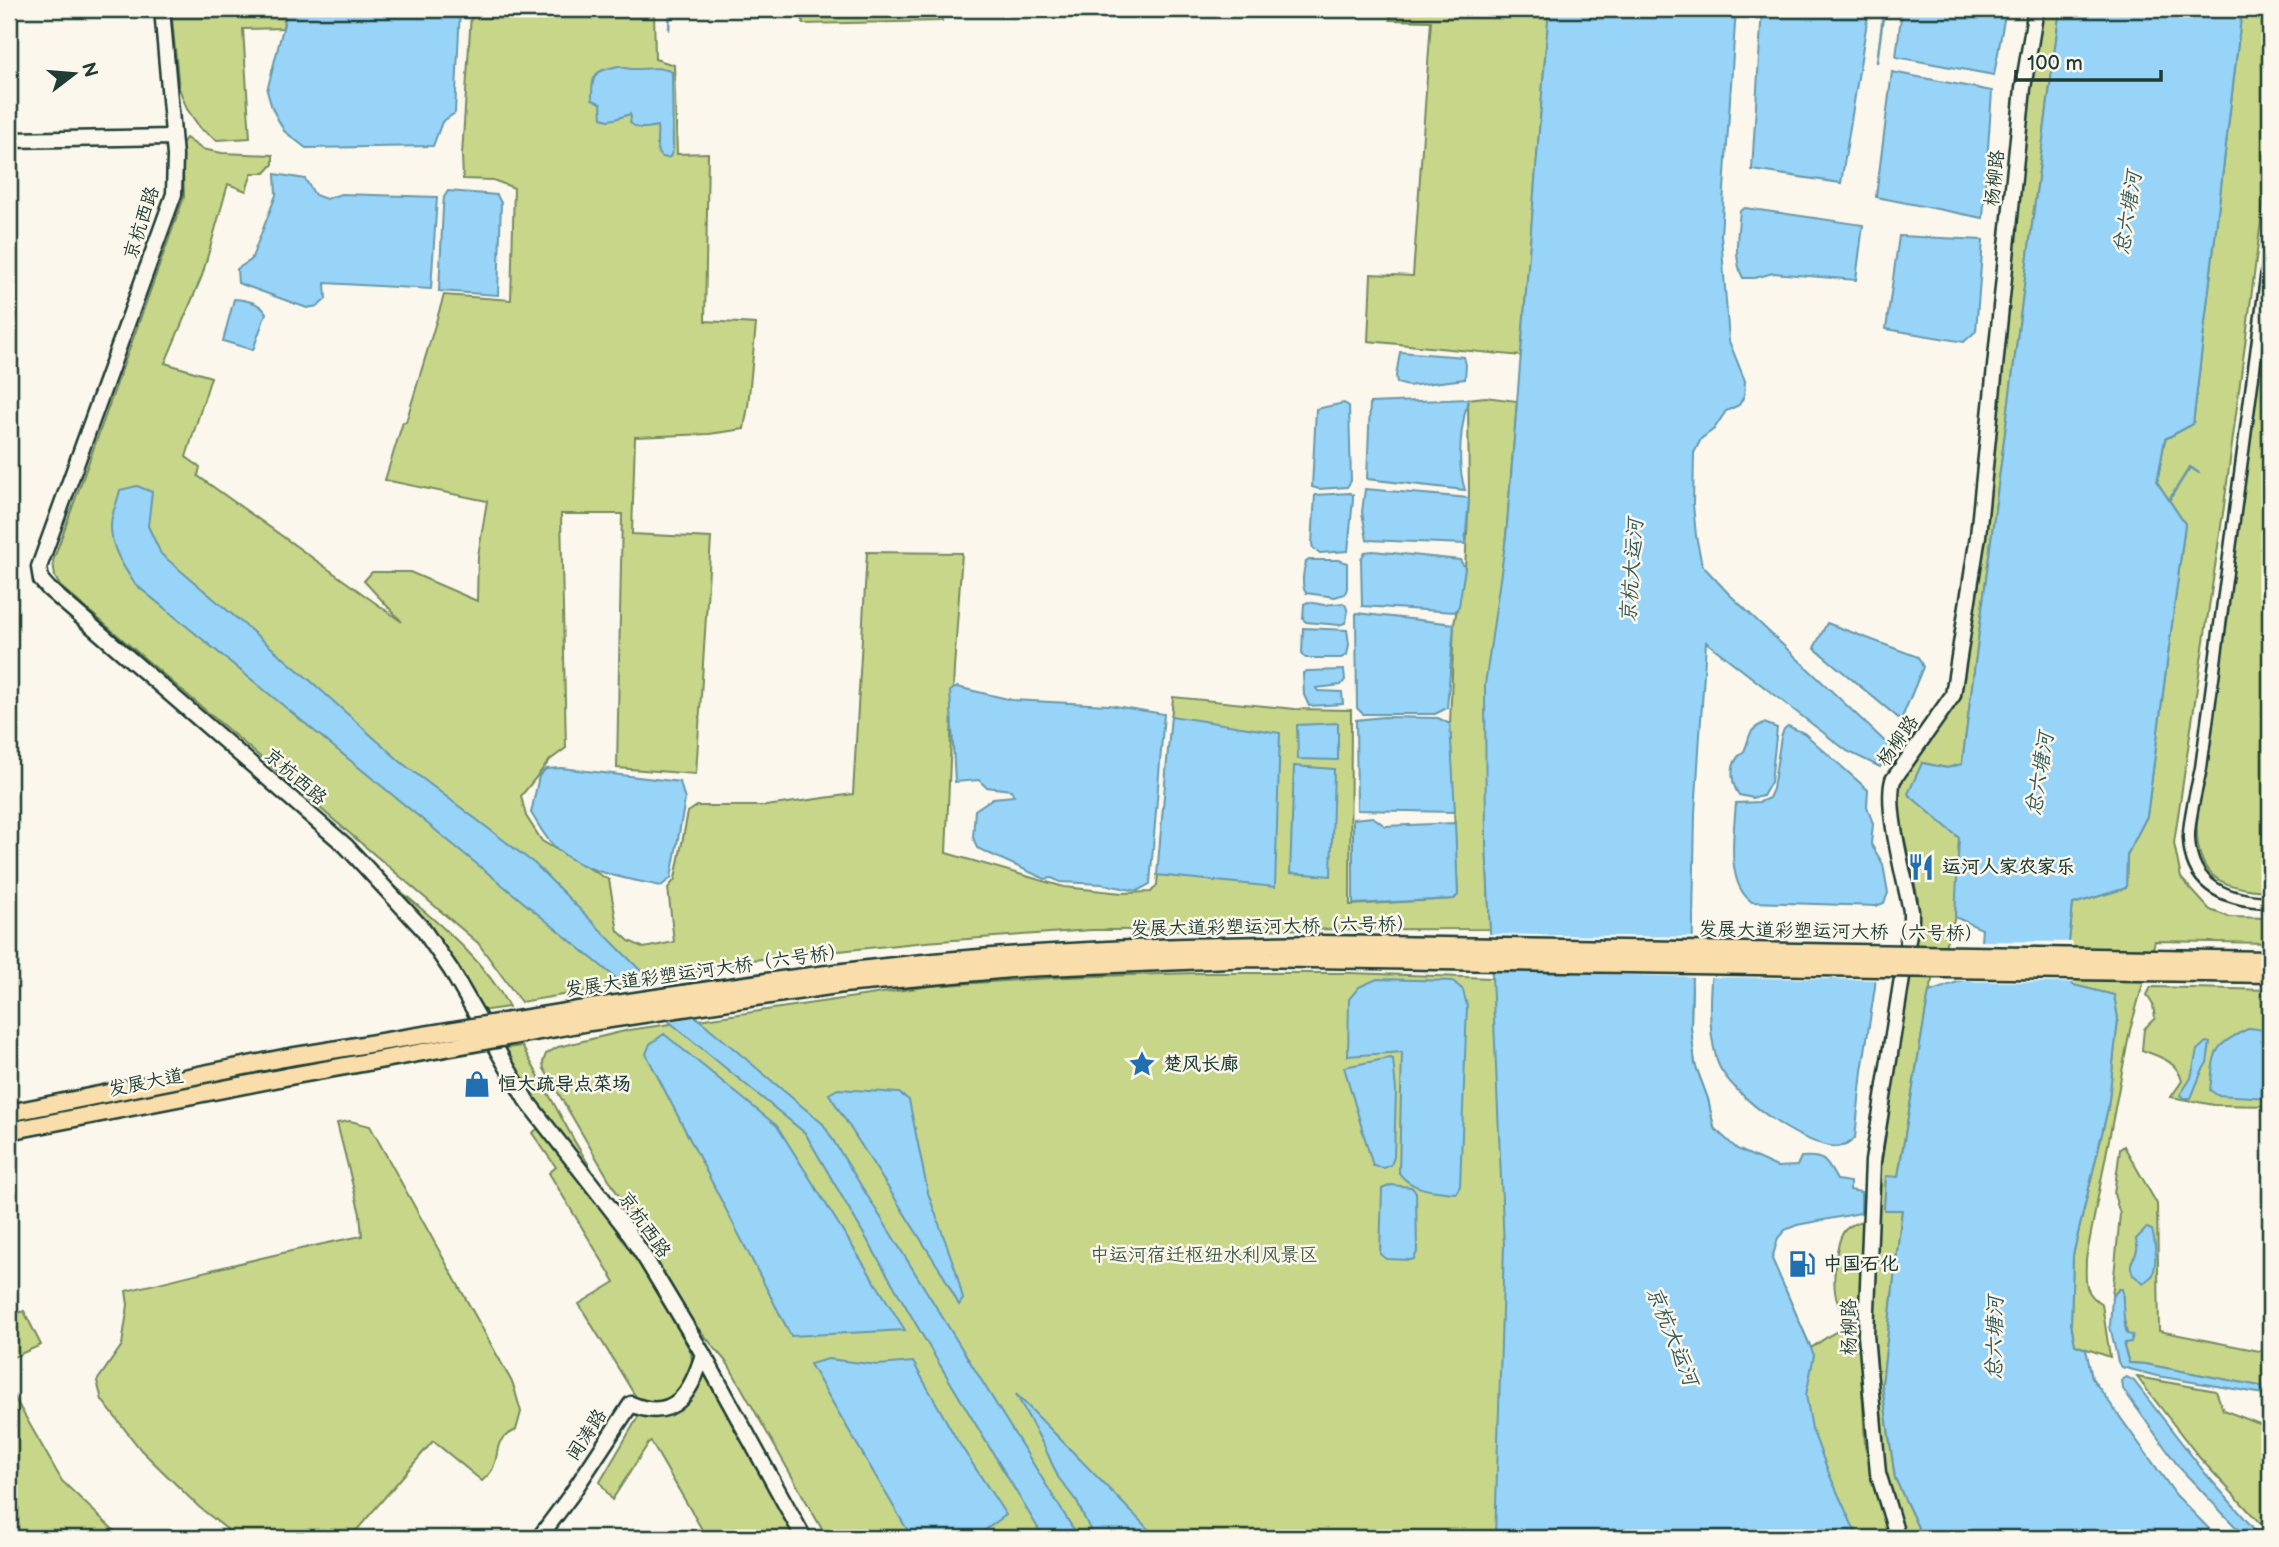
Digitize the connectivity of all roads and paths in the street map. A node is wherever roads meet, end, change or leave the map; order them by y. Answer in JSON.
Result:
{"nodes":[{"id":1,"x":162,"y":9,"type":"edge"},
{"id":2,"x":2036,"y":9,"type":"edge"},
{"id":3,"x":173,"y":137,"type":"junction"},
{"id":4,"x":9,"y":140,"type":"edge"},
{"id":5,"x":2270,"y":248,"type":"edge"},
{"id":6,"x":2270,"y":902,"type":"edge"},
{"id":7,"x":2270,"y":960,"type":"edge"},
{"id":8,"x":2270,"y":975,"type":"edge"},
{"id":9,"x":284,"y":1058,"type":"joint"},
{"id":10,"x":290,"y":1076,"type":"joint"},
{"id":11,"x":9,"y":1113,"type":"edge"},
{"id":12,"x":9,"y":1131,"type":"edge"},
{"id":13,"x":702,"y":1354,"type":"junction"},
{"id":14,"x":540,"y":1538,"type":"edge"},
{"id":15,"x":804,"y":1538,"type":"edge"},
{"id":16,"x":1898,"y":1538,"type":"edge"}],
"edges":[{"from":1,"to":3,"type":"street","name":"京杭西路"},
{"from":2,"to":16,"type":"street","name":"杨柳路"},
{"from":3,"to":4,"type":"street"},
{"from":3,"to":13,"type":"street","name":"京杭西路"},
{"from":5,"to":6,"type":"street"},
{"from":7,"to":9,"type":"main road","name":"发展大道彩塑运河大桥（六号桥）","bridge":true},
{"from":8,"to":10,"type":"main road","name":"发展大道彩塑运河大桥（六号桥）","bridge":true},
{"from":9,"to":11,"type":"main road","name":"发展大道"},
{"from":10,"to":12,"type":"main road","name":"发展大道"},
{"from":13,"to":14,"type":"street","name":"闻涛路"},
{"from":13,"to":15,"type":"street","name":"京杭西路"}]}
